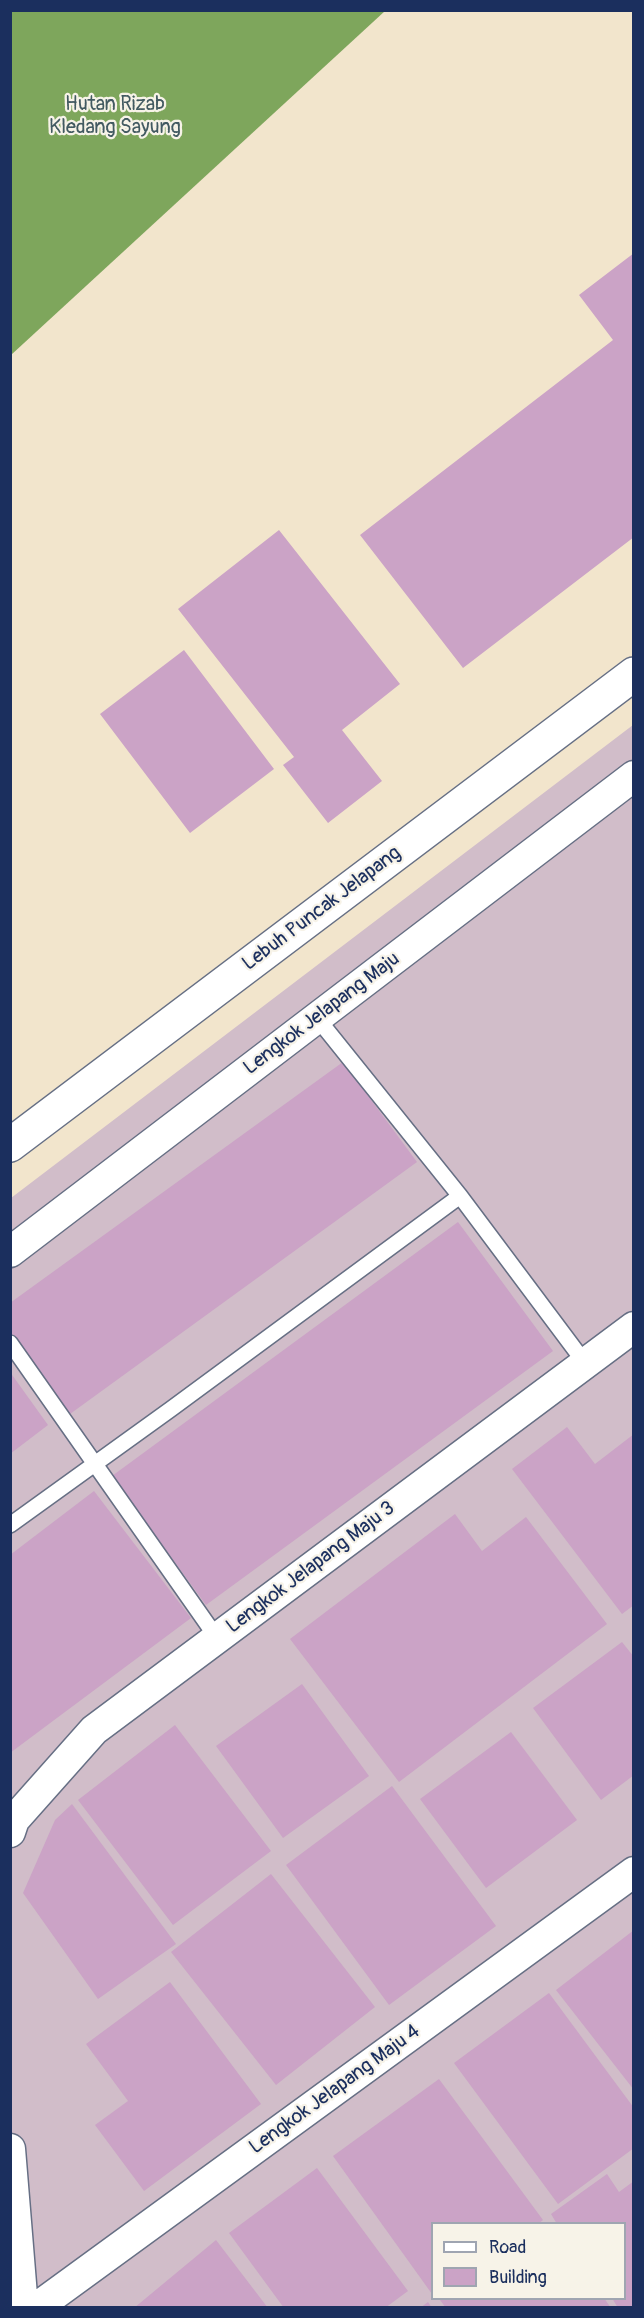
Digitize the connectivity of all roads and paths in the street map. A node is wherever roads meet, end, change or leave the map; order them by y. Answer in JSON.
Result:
{"nodes":[{"id":1,"x":633,"y":674,"type":"edge"},
{"id":2,"x":633,"y":776,"type":"edge"},
{"id":3,"x":317,"y":1018,"type":"junction"},
{"id":4,"x":10,"y":1145,"type":"edge"},
{"id":5,"x":460,"y":1196,"type":"junction"},
{"id":6,"x":10,"y":1252,"type":"edge"},
{"id":7,"x":633,"y":1327,"type":"edge"},
{"id":8,"x":10,"y":1343,"type":"edge"},
{"id":9,"x":585,"y":1363,"type":"junction"},
{"id":10,"x":95,"y":1464,"type":"junction"},
{"id":11,"x":10,"y":1524,"type":"edge"},
{"id":12,"x":217,"y":1638,"type":"junction"},
{"id":13,"x":10,"y":1832,"type":"edge"},
{"id":14,"x":633,"y":1872,"type":"edge"},
{"id":15,"x":10,"y":2150,"type":"edge"},
{"id":16,"x":23,"y":2307,"type":"edge"},
{"id":17,"x":36,"y":2307,"type":"edge"}],
"edges":[{"from":1,"to":4,"type":"street","name":"Lebuh Puncak Jelapang"},
{"from":2,"to":3,"type":"street","name":"Lengkok Jelapang Maju"},
{"from":3,"to":5,"type":"lane"},
{"from":3,"to":6,"type":"street","name":"Lengkok Jelapang Maju"},
{"from":5,"to":9,"type":"lane"},
{"from":5,"to":10,"type":"lane"},
{"from":7,"to":9,"type":"street","name":"Lengkok Jelapang Maju 3"},
{"from":8,"to":10,"type":"lane"},
{"from":9,"to":12,"type":"street","name":"Lengkok Jelapang Maju 3"},
{"from":10,"to":11,"type":"lane"},
{"from":10,"to":12,"type":"lane"},
{"from":12,"to":13,"type":"street","name":"Lengkok Jelapang Maju 3"},
{"from":14,"to":17,"type":"street","name":"Lengkok Jelapang Maju 4"},
{"from":15,"to":16,"type":"street"}]}
